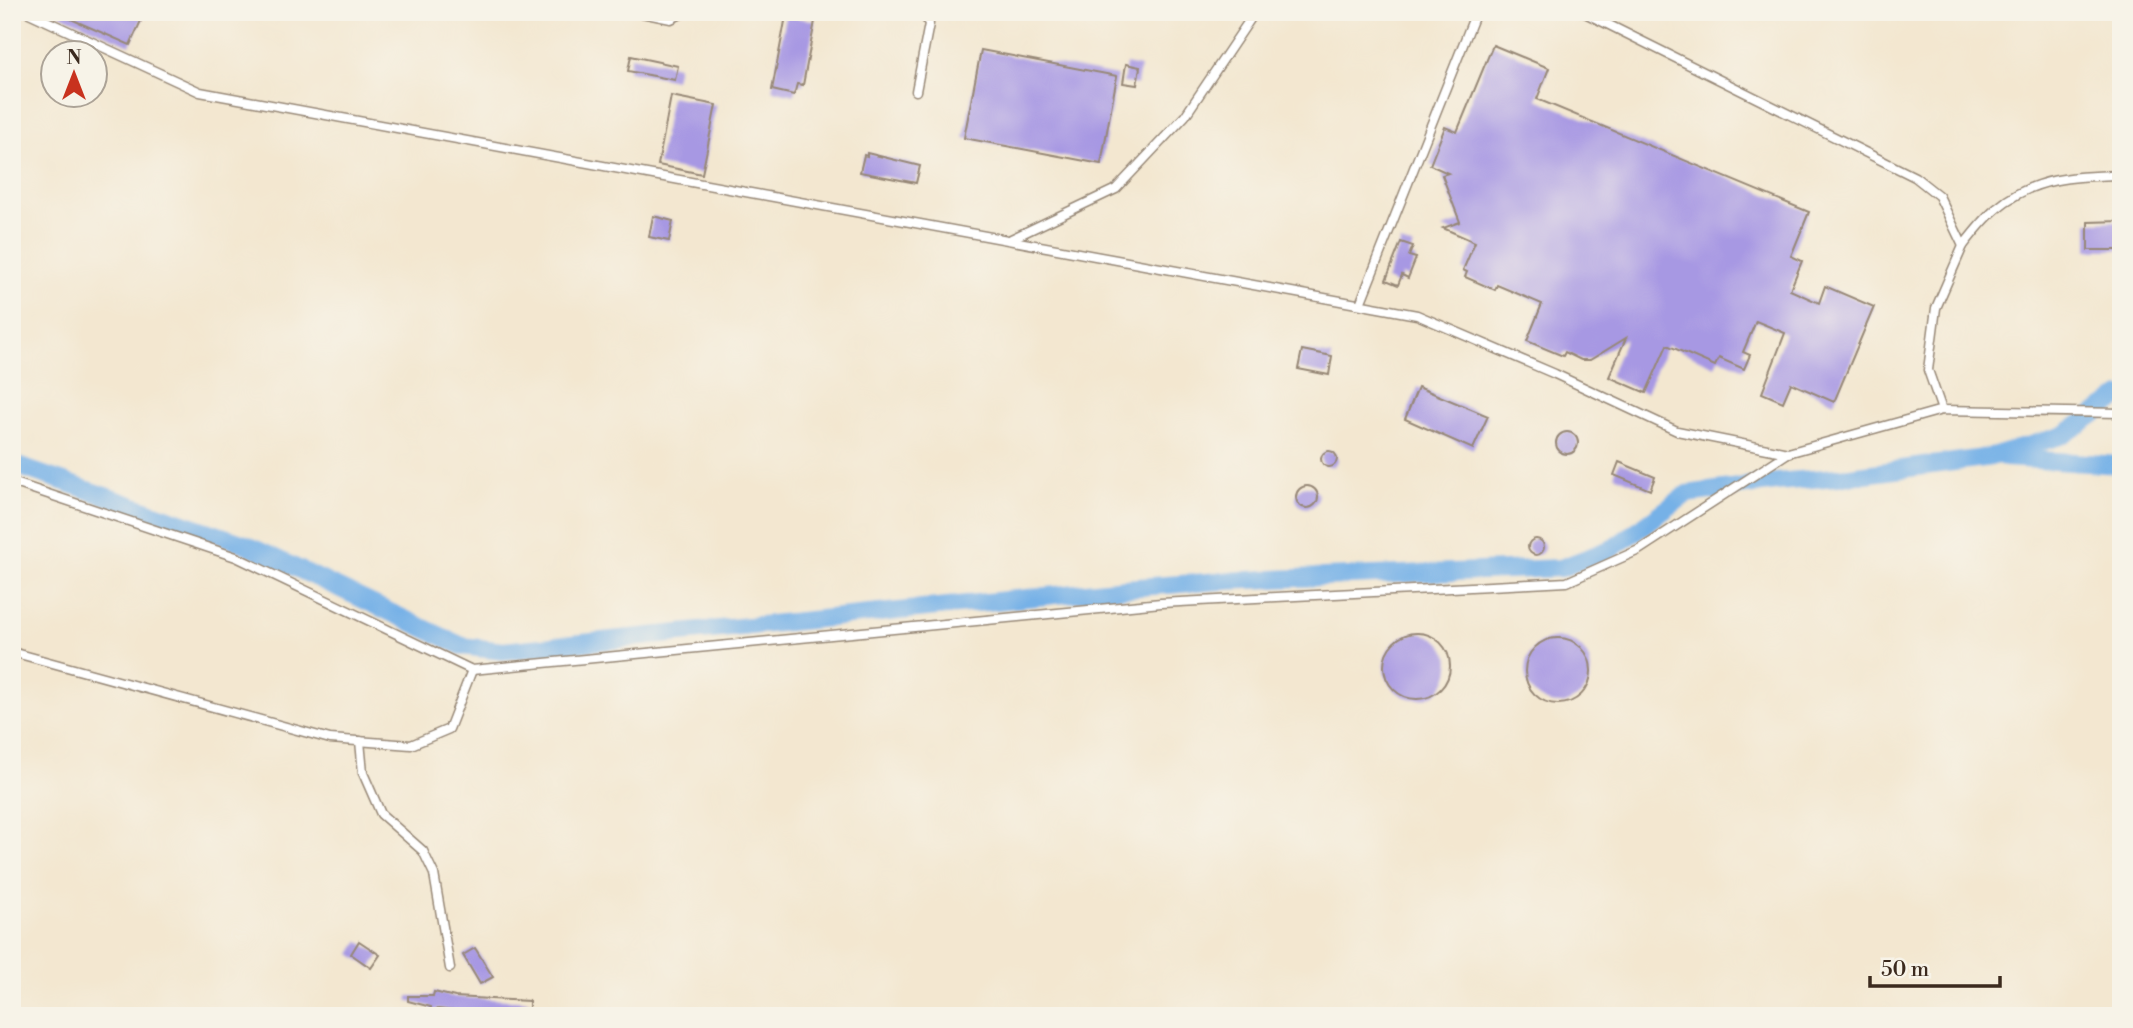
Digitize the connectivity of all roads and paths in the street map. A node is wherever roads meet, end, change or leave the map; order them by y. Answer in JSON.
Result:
{"nodes":[{"id":1,"x":27,"y":12,"type":"edge"},
{"id":2,"x":637,"y":12,"type":"edge"},
{"id":3,"x":685,"y":12,"type":"edge"},
{"id":4,"x":915,"y":12,"type":"edge"},
{"id":5,"x":1255,"y":12,"type":"edge"},
{"id":6,"x":1476,"y":12,"type":"edge"},
{"id":7,"x":1583,"y":12,"type":"edge"},
{"id":8,"x":916,"y":91,"type":"dead end"},
{"id":9,"x":2121,"y":175,"type":"edge"},
{"id":10,"x":1011,"y":239,"type":"junction"},
{"id":11,"x":1963,"y":246,"type":"junction"},
{"id":12,"x":1360,"y":304,"type":"junction"},
{"id":13,"x":1942,"y":410,"type":"junction"},
{"id":14,"x":2121,"y":413,"type":"edge"},
{"id":15,"x":1788,"y":453,"type":"junction"},
{"id":16,"x":12,"y":482,"type":"edge"},
{"id":17,"x":12,"y":652,"type":"edge"},
{"id":18,"x":472,"y":670,"type":"junction"},
{"id":19,"x":360,"y":741,"type":"junction"},
{"id":20,"x":450,"y":968,"type":"dead end"}],
"edges":[{"from":1,"to":10,"type":"lane"},
{"from":2,"to":3,"type":"lane"},
{"from":4,"to":8,"type":"lane"},
{"from":5,"to":10,"type":"lane"},
{"from":6,"to":12,"type":"lane"},
{"from":7,"to":11,"type":"lane"},
{"from":9,"to":11,"type":"lane"},
{"from":10,"to":12,"type":"lane"},
{"from":11,"to":13,"type":"lane"},
{"from":12,"to":15,"type":"lane"},
{"from":13,"to":14,"type":"lane"},
{"from":13,"to":15,"type":"lane"},
{"from":15,"to":18,"type":"lane"},
{"from":16,"to":18,"type":"lane"},
{"from":17,"to":19,"type":"lane"},
{"from":18,"to":19,"type":"lane"},
{"from":19,"to":20,"type":"lane"}]}
